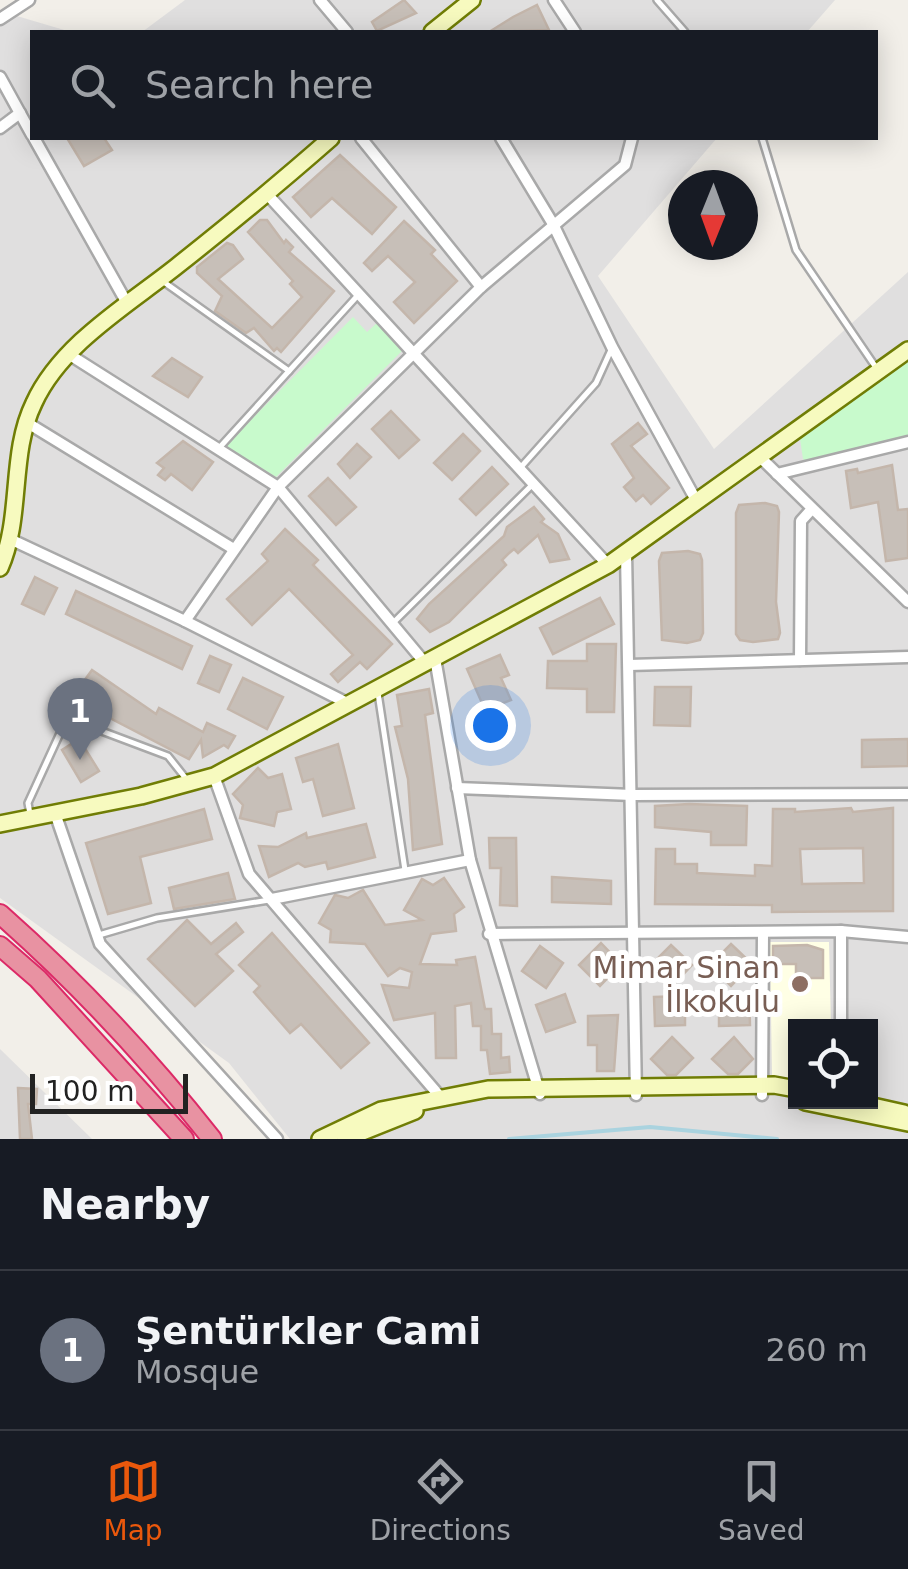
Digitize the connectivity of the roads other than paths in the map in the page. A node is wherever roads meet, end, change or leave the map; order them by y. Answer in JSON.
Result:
{"nodes":[{"id":1,"x":29,"y":0,"type":"edge"},
{"id":2,"x":320,"y":0,"type":"edge"},
{"id":3,"x":472,"y":0,"type":"edge"},
{"id":4,"x":554,"y":0,"type":"edge"},
{"id":5,"x":657,"y":0,"type":"edge"},
{"id":6,"x":0,"y":19,"type":"edge"},
{"id":7,"x":442,"y":29,"type":"edge"},
{"id":8,"x":345,"y":30,"type":"edge"},
{"id":9,"x":574,"y":30,"type":"edge"},
{"id":10,"x":683,"y":30,"type":"edge"},
{"id":11,"x":0,"y":78,"type":"edge"},
{"id":12,"x":20,"y":114,"type":"junction"},
{"id":13,"x":0,"y":128,"type":"edge"},
{"id":14,"x":30,"y":131,"type":"edge"},
{"id":15,"x":35,"y":140,"type":"edge"},
{"id":16,"x":329,"y":140,"type":"edge"},
{"id":17,"x":363,"y":140,"type":"edge"},
{"id":18,"x":502,"y":140,"type":"edge"},
{"id":19,"x":632,"y":140,"type":"edge"},
{"id":20,"x":763,"y":140,"type":"edge"},
{"id":21,"x":267,"y":194,"type":"junction"},
{"id":22,"x":553,"y":224,"type":"junction"},
{"id":23,"x":160,"y":280,"type":"junction"},
{"id":24,"x":480,"y":287,"type":"junction"},
{"id":25,"x":359,"y":294,"type":"junction"},
{"id":26,"x":128,"y":305,"type":"junction"},
{"id":27,"x":612,"y":347,"type":"junction"},
{"id":28,"x":413,"y":350,"type":"junction"},
{"id":29,"x":908,"y":350,"type":"edge"},
{"id":30,"x":70,"y":355,"type":"junction"},
{"id":31,"x":289,"y":371,"type":"junction"},
{"id":32,"x":879,"y":372,"type":"junction"},
{"id":33,"x":26,"y":422,"type":"junction"},
{"id":34,"x":908,"y":442,"type":"edge"},
{"id":35,"x":218,"y":449,"type":"junction"},
{"id":36,"x":760,"y":457,"type":"junction"},
{"id":37,"x":519,"y":468,"type":"junction"},
{"id":38,"x":777,"y":474,"type":"junction"},
{"id":39,"x":533,"y":484,"type":"junction"},
{"id":40,"x":278,"y":486,"type":"junction"},
{"id":41,"x":697,"y":502,"type":"junction"},
{"id":42,"x":810,"y":510,"type":"junction"},
{"id":43,"x":12,"y":540,"type":"junction"},
{"id":44,"x":232,"y":548,"type":"junction"},
{"id":45,"x":626,"y":552,"type":"junction"},
{"id":46,"x":608,"y":566,"type":"junction"},
{"id":47,"x":0,"y":568,"type":"edge"},
{"id":48,"x":908,"y":602,"type":"edge"},
{"id":49,"x":186,"y":621,"type":"junction"},
{"id":50,"x":392,"y":624,"type":"junction"},
{"id":51,"x":908,"y":658,"type":"edge"},
{"id":52,"x":800,"y":660,"type":"junction"},
{"id":53,"x":430,"y":661,"type":"junction"},
{"id":54,"x":629,"y":665,"type":"junction"},
{"id":55,"x":377,"y":689,"type":"junction"},
{"id":56,"x":349,"y":704,"type":"junction"},
{"id":57,"x":214,"y":776,"type":"junction"},
{"id":58,"x":189,"y":782,"type":"junction"},
{"id":59,"x":457,"y":788,"type":"junction"},
{"id":60,"x":908,"y":794,"type":"edge"},
{"id":61,"x":632,"y":795,"type":"junction"},
{"id":62,"x":56,"y":814,"type":"junction"},
{"id":63,"x":31,"y":818,"type":"junction"},
{"id":64,"x":0,"y":824,"type":"edge"},
{"id":65,"x":470,"y":860,"type":"junction"},
{"id":66,"x":406,"y":873,"type":"junction"},
{"id":67,"x":272,"y":899,"type":"junction"},
{"id":68,"x":0,"y":914,"type":"edge"},
{"id":69,"x":633,"y":931,"type":"junction"},
{"id":70,"x":840,"y":931,"type":"junction"},
{"id":71,"x":763,"y":933,"type":"junction"},
{"id":72,"x":489,"y":934,"type":"junction"},
{"id":73,"x":98,"y":936,"type":"junction"},
{"id":74,"x":908,"y":937,"type":"edge"},
{"id":75,"x":0,"y":946,"type":"edge"},
{"id":76,"x":841,"y":1019,"type":"edge"},
{"id":77,"x":788,"y":1089,"type":"edge"},
{"id":78,"x":762,"y":1090,"type":"junction"},
{"id":79,"x":636,"y":1091,"type":"junction"},
{"id":80,"x":540,"y":1092,"type":"junction"},
{"id":81,"x":788,"y":1098,"type":"edge"},
{"id":82,"x":444,"y":1100,"type":"junction"},
{"id":83,"x":862,"y":1109,"type":"edge"},
{"id":84,"x":877,"y":1109,"type":"edge"},
{"id":85,"x":908,"y":1114,"type":"edge"},
{"id":86,"x":908,"y":1123,"type":"edge"},
{"id":87,"x":184,"y":1139,"type":"edge"},
{"id":88,"x":212,"y":1139,"type":"edge"},
{"id":89,"x":277,"y":1139,"type":"edge"},
{"id":90,"x":320,"y":1139,"type":"edge"},
{"id":91,"x":344,"y":1139,"type":"edge"}],
"edges":[{"from":1,"to":6,"type":"street"},
{"from":2,"to":8,"type":"street"},
{"from":3,"to":7,"type":"street"},
{"from":4,"to":9,"type":"street"},
{"from":5,"to":10,"type":"lane"},
{"from":11,"to":12,"type":"street"},
{"from":12,"to":13,"type":"street"},
{"from":12,"to":14,"type":"street"},
{"from":15,"to":26,"type":"street"},
{"from":16,"to":21,"type":"street"},
{"from":17,"to":24,"type":"street"},
{"from":18,"to":22,"type":"street"},
{"from":19,"to":22,"type":"street"},
{"from":20,"to":32,"type":"lane"},
{"from":21,"to":23,"type":"street"},
{"from":21,"to":25,"type":"street"},
{"from":22,"to":24,"type":"street"},
{"from":22,"to":27,"type":"street"},
{"from":23,"to":26,"type":"street"},
{"from":23,"to":31,"type":"lane"},
{"from":24,"to":28,"type":"street"},
{"from":25,"to":28,"type":"street"},
{"from":25,"to":31,"type":"lane"},
{"from":26,"to":30,"type":"street"},
{"from":27,"to":37,"type":"lane"},
{"from":27,"to":41,"type":"street"},
{"from":28,"to":37,"type":"street"},
{"from":28,"to":40,"type":"street"},
{"from":29,"to":32,"type":"street"},
{"from":30,"to":33,"type":"street"},
{"from":30,"to":35,"type":"street"},
{"from":31,"to":35,"type":"lane"},
{"from":32,"to":36,"type":"street"},
{"from":33,"to":43,"type":"street"},
{"from":33,"to":44,"type":"street"},
{"from":34,"to":38,"type":"street"},
{"from":35,"to":40,"type":"street"},
{"from":36,"to":38,"type":"street"},
{"from":36,"to":41,"type":"street"},
{"from":37,"to":39,"type":"street"},
{"from":38,"to":42,"type":"street"},
{"from":39,"to":46,"type":"street"},
{"from":39,"to":50,"type":"lane"},
{"from":40,"to":44,"type":"street"},
{"from":40,"to":50,"type":"street"},
{"from":41,"to":45,"type":"street"},
{"from":42,"to":48,"type":"street"},
{"from":42,"to":52,"type":"street"},
{"from":43,"to":47,"type":"street"},
{"from":43,"to":49,"type":"street"},
{"from":44,"to":49,"type":"street"},
{"from":45,"to":46,"type":"street"},
{"from":45,"to":54,"type":"street"},
{"from":46,"to":53,"type":"street"},
{"from":49,"to":56,"type":"street"},
{"from":50,"to":53,"type":"street"},
{"from":51,"to":52,"type":"street"},
{"from":52,"to":54,"type":"street"},
{"from":53,"to":55,"type":"street"},
{"from":53,"to":59,"type":"street"},
{"from":54,"to":61,"type":"street"},
{"from":55,"to":56,"type":"street"},
{"from":55,"to":66,"type":"lane"},
{"from":56,"to":57,"type":"street"},
{"from":57,"to":58,"type":"street"},
{"from":57,"to":67,"type":"street"},
{"from":58,"to":62,"type":"street"},
{"from":58,"to":63,"type":"lane"},
{"from":59,"to":61,"type":"street"},
{"from":59,"to":65,"type":"street"},
{"from":60,"to":61,"type":"street"},
{"from":61,"to":69,"type":"street"},
{"from":62,"to":63,"type":"street"},
{"from":62,"to":73,"type":"street"},
{"from":63,"to":64,"type":"street"},
{"from":65,"to":66,"type":"street"},
{"from":65,"to":72,"type":"street"},
{"from":66,"to":67,"type":"street"},
{"from":67,"to":73,"type":"lane"},
{"from":67,"to":82,"type":"street"},
{"from":68,"to":88,"type":"highway"},
{"from":69,"to":71,"type":"street"},
{"from":69,"to":72,"type":"street"},
{"from":69,"to":79,"type":"street"},
{"from":70,"to":71,"type":"street"},
{"from":70,"to":74,"type":"street"},
{"from":70,"to":76,"type":"street"},
{"from":71,"to":78,"type":"street"},
{"from":72,"to":80,"type":"street"},
{"from":73,"to":89,"type":"street"},
{"from":75,"to":87,"type":"highway"},
{"from":77,"to":78,"type":"street"},
{"from":78,"to":79,"type":"street"},
{"from":78,"to":81,"type":"street"},
{"from":79,"to":80,"type":"street"},
{"from":80,"to":82,"type":"street"},
{"from":82,"to":90,"type":"street"},
{"from":82,"to":91,"type":"street"},
{"from":83,"to":86,"type":"street"},
{"from":84,"to":85,"type":"street"}]}
